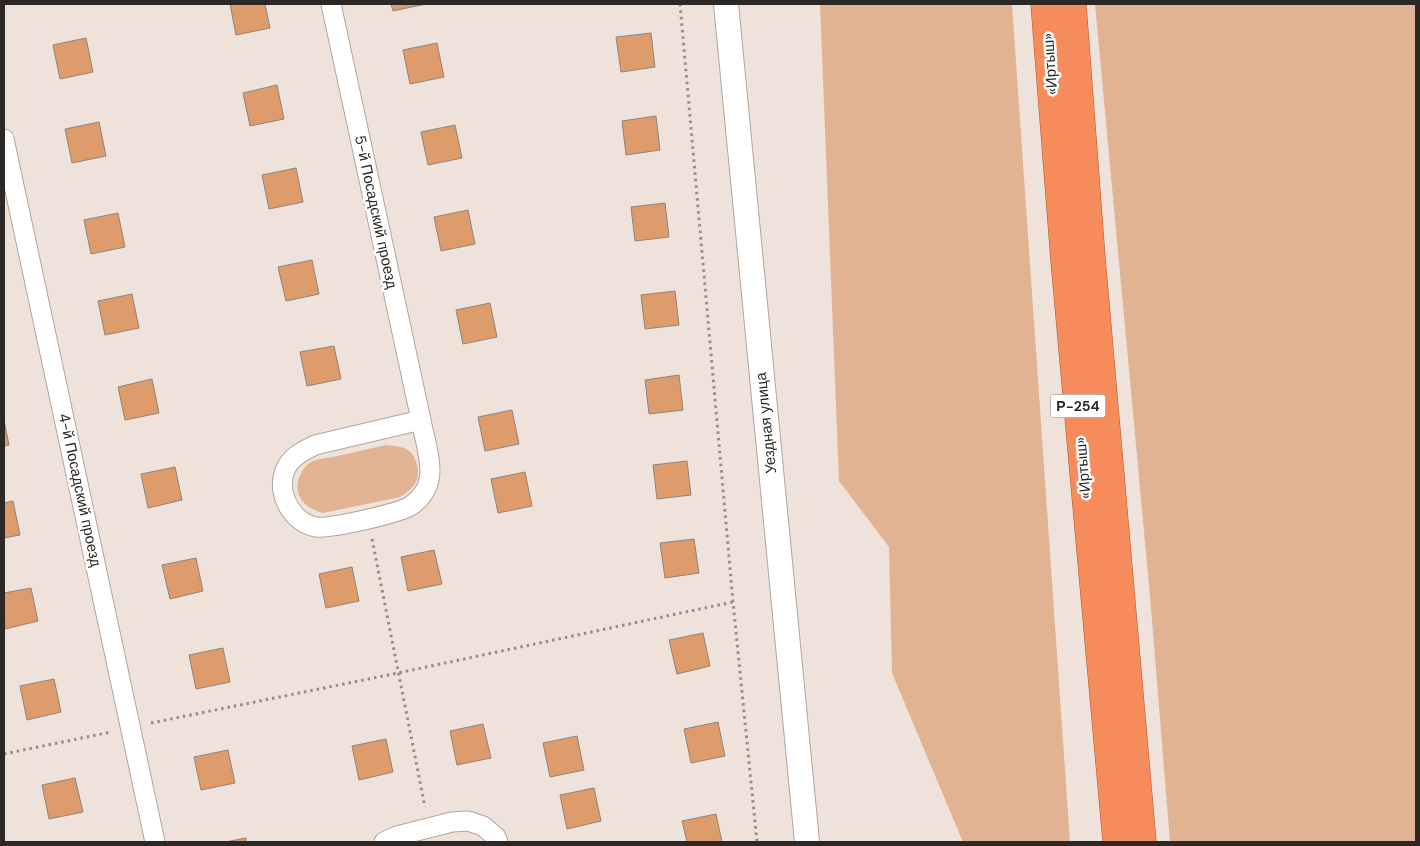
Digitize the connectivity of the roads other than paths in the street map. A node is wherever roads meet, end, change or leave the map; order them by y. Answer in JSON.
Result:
{"nodes":[{"id":1,"x":331,"y":4,"type":"edge"},
{"id":2,"x":726,"y":4,"type":"edge"},
{"id":3,"x":1045,"y":4,"type":"edge"},
{"id":4,"x":1072,"y":4,"type":"edge"},
{"id":5,"x":4,"y":139,"type":"edge"},
{"id":6,"x":420,"y":420,"type":"junction"},
{"id":7,"x":155,"y":842,"type":"edge"},
{"id":8,"x":384,"y":842,"type":"edge"},
{"id":9,"x":498,"y":842,"type":"edge"},
{"id":10,"x":807,"y":842,"type":"edge"},
{"id":11,"x":1117,"y":842,"type":"edge"},
{"id":12,"x":1142,"y":842,"type":"edge"}],
"edges":[{"from":1,"to":6,"type":"street","name":"5-й Посадский проезд"},
{"from":2,"to":10,"type":"street","name":"Уездная улица"},
{"from":3,"to":11,"type":"highway","name":"«Иртыш»","number":"Р-254"},
{"from":4,"to":12,"type":"highway","name":"«Иртыш»","number":"Р-254"},
{"from":5,"to":7,"type":"street","name":"4-й Посадский проезд"},
{"from":6,"to":6,"type":"street","name":"5-й Посадский проезд"},
{"from":8,"to":9,"type":"street"}]}
